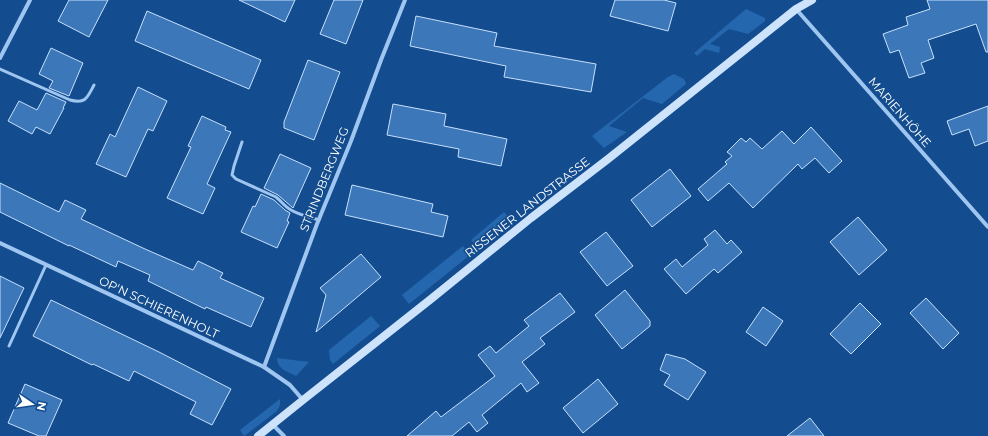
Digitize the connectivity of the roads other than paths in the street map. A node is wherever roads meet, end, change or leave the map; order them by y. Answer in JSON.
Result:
{"nodes":[{"id":1,"x":30,"y":0,"type":"edge"},
{"id":2,"x":405,"y":0,"type":"edge"},
{"id":3,"x":812,"y":0,"type":"edge"},
{"id":4,"x":796,"y":9,"type":"junction"},
{"id":5,"x":1,"y":51,"type":"edge"},
{"id":6,"x":0,"y":58,"type":"edge"},
{"id":7,"x":0,"y":69,"type":"edge"},
{"id":8,"x":94,"y":85,"type":"dead end"},
{"id":9,"x":242,"y":142,"type":"dead end"},
{"id":10,"x":319,"y":220,"type":"junction"},
{"id":11,"x":988,"y":227,"type":"edge"},
{"id":12,"x":0,"y":243,"type":"edge"},
{"id":13,"x":46,"y":265,"type":"junction"},
{"id":14,"x":9,"y":346,"type":"dead end"},
{"id":15,"x":264,"y":367,"type":"junction"},
{"id":16,"x":303,"y":400,"type":"junction"},
{"id":17,"x":273,"y":425,"type":"junction"},
{"id":18,"x":258,"y":436,"type":"edge"},
{"id":19,"x":284,"y":436,"type":"edge"}],
"edges":[{"from":1,"to":5,"type":"street"},
{"from":2,"to":10,"type":"street","name":"STRINDBERGWEG"},
{"from":3,"to":4,"type":"main road","name":"RISSENER LANDSTRASSE"},
{"from":4,"to":11,"type":"street","name":"MARIENHÖHE"},
{"from":4,"to":16,"type":"main road","name":"RISSENER LANDSTRASSE"},
{"from":5,"to":6,"type":"street"},
{"from":7,"to":8,"type":"lane"},
{"from":9,"to":10,"type":"lane"},
{"from":10,"to":15,"type":"street","name":"STRINDBERGWEG"},
{"from":12,"to":13,"type":"street","name":"OP'N SCHIERENHOLT"},
{"from":13,"to":14,"type":"lane"},
{"from":13,"to":15,"type":"street","name":"OP'N SCHIERENHOLT"},
{"from":15,"to":16,"type":"street","name":"OP'N SCHIERENHOLT"},
{"from":16,"to":17,"type":"main road","name":"RISSENER LANDSTRASSE"},
{"from":17,"to":18,"type":"main road","name":"RISSENER LANDSTRASSE"},
{"from":17,"to":19,"type":"street"}]}
